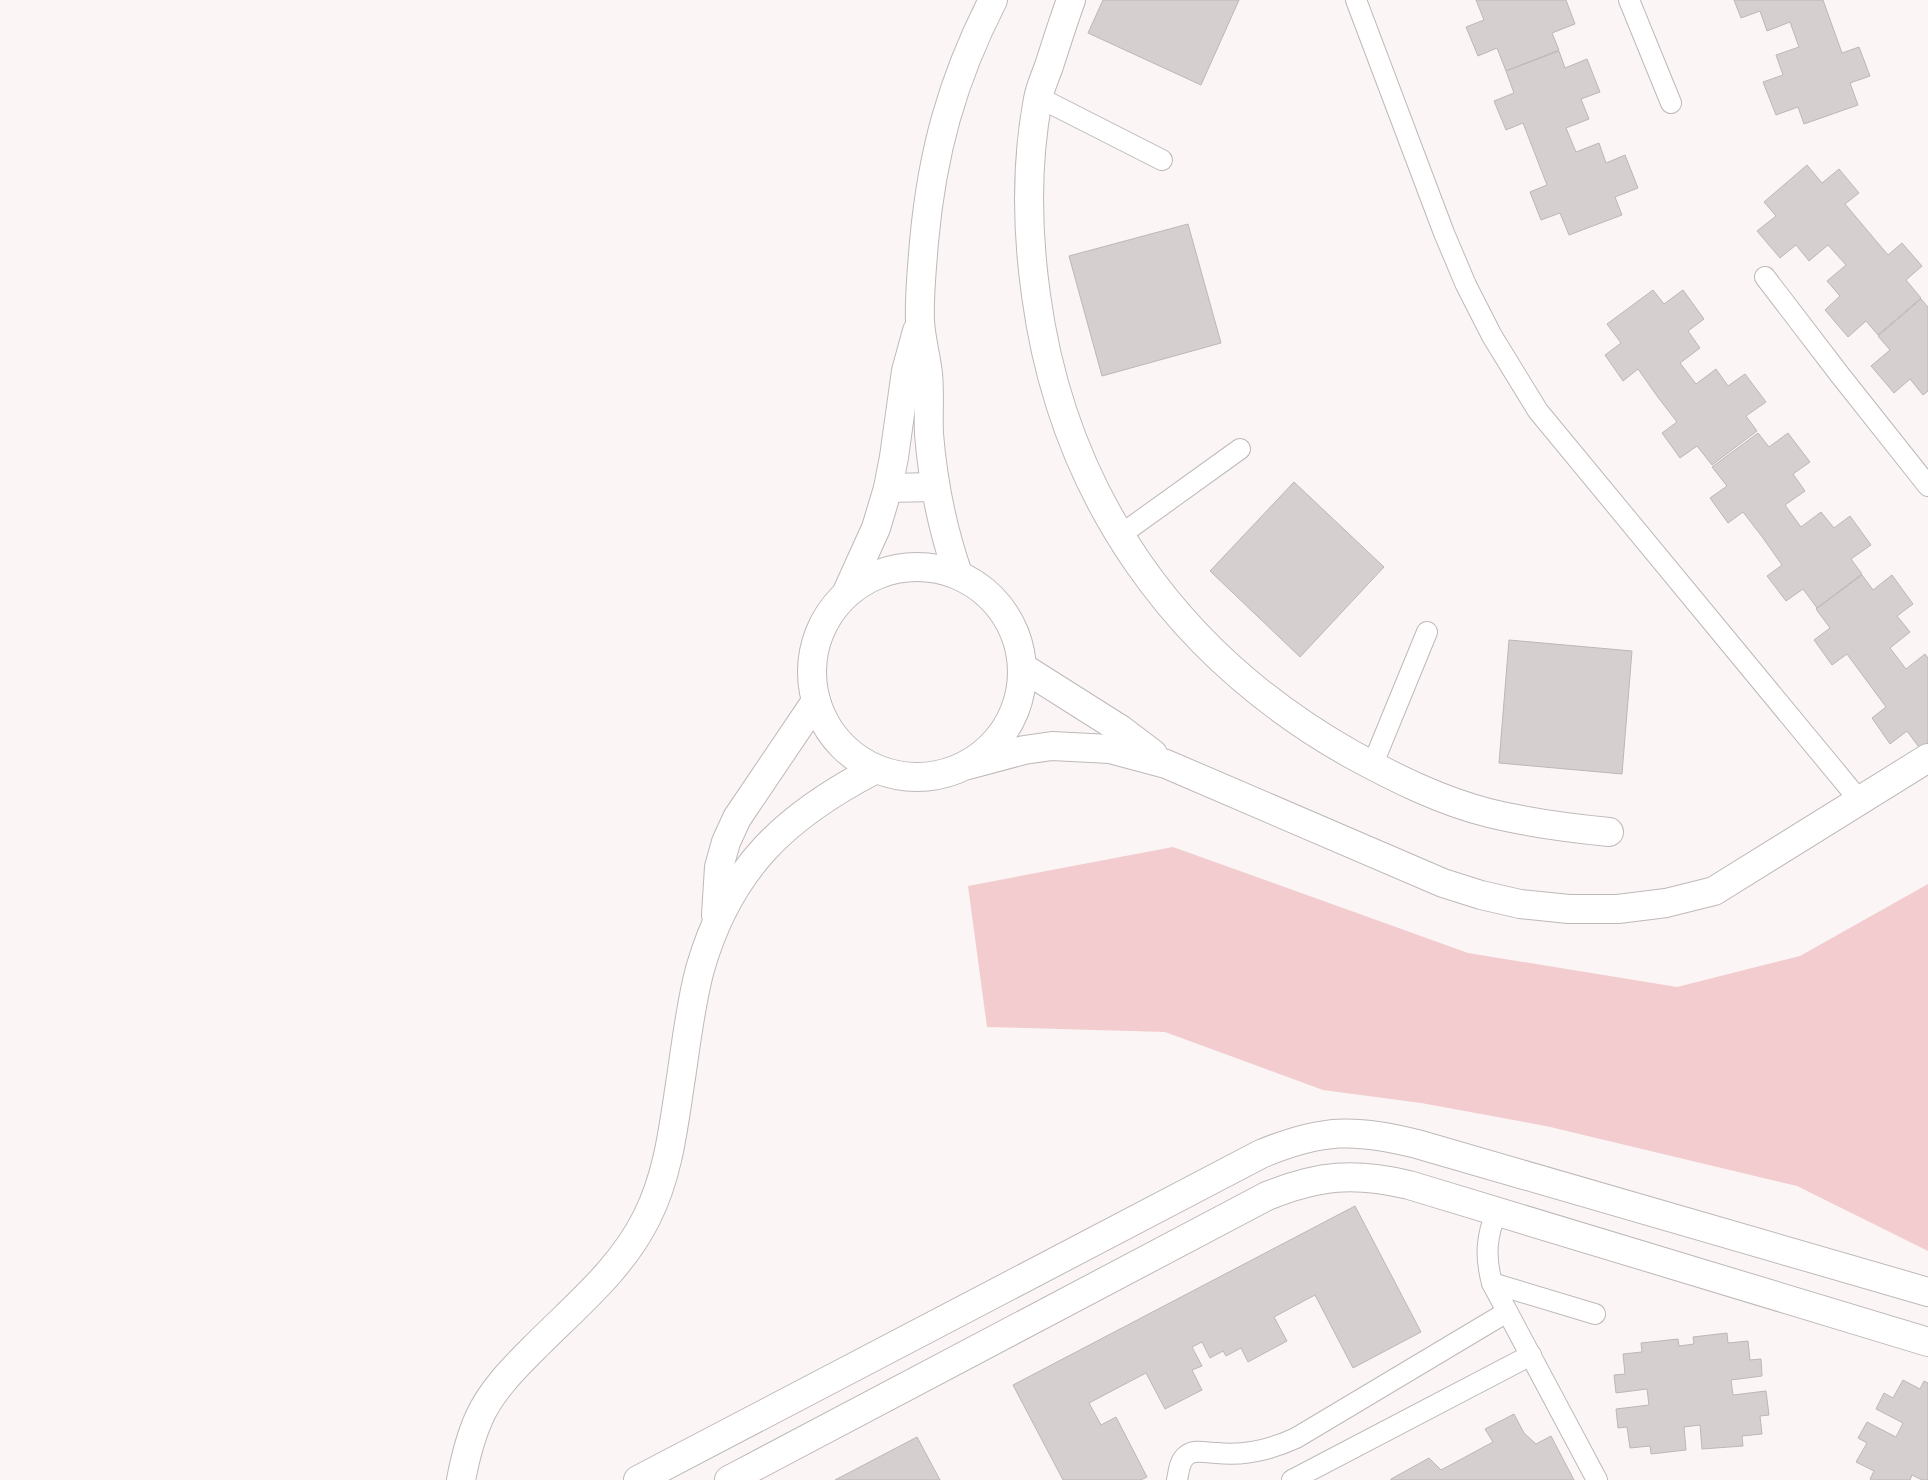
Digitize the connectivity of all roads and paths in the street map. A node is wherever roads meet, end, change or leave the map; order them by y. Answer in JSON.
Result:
{"nodes":[{"id":1,"x":992,"y":0,"type":"edge"},
{"id":2,"x":1071,"y":0,"type":"edge"},
{"id":3,"x":1356,"y":0,"type":"edge"},
{"id":4,"x":1629,"y":0,"type":"edge"},
{"id":5,"x":1038,"y":97,"type":"junction"},
{"id":6,"x":1670,"y":102,"type":"dead end"},
{"id":7,"x":1162,"y":160,"type":"dead end"},
{"id":8,"x":1765,"y":277,"type":"dead end"},
{"id":9,"x":920,"y":322,"type":"junction"},
{"id":10,"x":1240,"y":449,"type":"dead end"},
{"id":11,"x":1928,"y":486,"type":"edge"},
{"id":12,"x":935,"y":487,"type":"junction"},
{"id":13,"x":888,"y":488,"type":"junction"},
{"id":14,"x":1119,"y":536,"type":"junction"},
{"id":15,"x":958,"y":574,"type":"junction"},
{"id":16,"x":847,"y":592,"type":"junction"},
{"id":17,"x":1427,"y":632,"type":"dead end"},
{"id":18,"x":1022,"y":667,"type":"junction"},
{"id":19,"x":816,"y":701,"type":"junction"},
{"id":20,"x":1928,"y":758,"type":"edge"},
{"id":21,"x":1166,"y":764,"type":"junction"},
{"id":22,"x":968,"y":765,"type":"junction"},
{"id":23,"x":1372,"y":766,"type":"junction"},
{"id":24,"x":876,"y":769,"type":"junction"},
{"id":25,"x":1860,"y":801,"type":"junction"},
{"id":26,"x":1609,"y":832,"type":"dead end"},
{"id":27,"x":716,"y":922,"type":"junction"},
{"id":28,"x":1497,"y":1211,"type":"junction"},
{"id":29,"x":1492,"y":1283,"type":"junction"},
{"id":30,"x":1928,"y":1292,"type":"edge"},
{"id":31,"x":1507,"y":1312,"type":"junction"},
{"id":32,"x":1595,"y":1314,"type":"dead end"},
{"id":33,"x":1928,"y":1342,"type":"edge"},
{"id":34,"x":1531,"y":1355,"type":"junction"},
{"id":35,"x":461,"y":1480,"type":"edge"},
{"id":36,"x":638,"y":1480,"type":"edge"},
{"id":37,"x":729,"y":1480,"type":"edge"},
{"id":38,"x":1177,"y":1480,"type":"edge"},
{"id":39,"x":1292,"y":1480,"type":"edge"},
{"id":40,"x":1597,"y":1480,"type":"edge"}],
"edges":[{"from":1,"to":9,"type":"street"},
{"from":2,"to":5,"type":"street"},
{"from":3,"to":25,"type":"lane"},
{"from":4,"to":6,"type":"lane"},
{"from":5,"to":7,"type":"lane"},
{"from":5,"to":14,"type":"street"},
{"from":8,"to":11,"type":"lane"},
{"from":9,"to":12,"type":"street"},
{"from":9,"to":13,"type":"street"},
{"from":10,"to":14,"type":"lane"},
{"from":12,"to":13,"type":"street"},
{"from":12,"to":15,"type":"street"},
{"from":13,"to":16,"type":"street"},
{"from":14,"to":23,"type":"street"},
{"from":15,"to":16,"type":"street"},
{"from":15,"to":18,"type":"street"},
{"from":16,"to":19,"type":"street"},
{"from":17,"to":23,"type":"lane"},
{"from":18,"to":21,"type":"street"},
{"from":18,"to":22,"type":"street"},
{"from":19,"to":24,"type":"street"},
{"from":19,"to":27,"type":"street"},
{"from":20,"to":25,"type":"street"},
{"from":21,"to":22,"type":"street"},
{"from":21,"to":25,"type":"street"},
{"from":22,"to":24,"type":"street"},
{"from":23,"to":26,"type":"street"},
{"from":24,"to":27,"type":"street"},
{"from":27,"to":35,"type":"street"},
{"from":28,"to":29,"type":"lane"},
{"from":28,"to":33,"type":"street"},
{"from":28,"to":37,"type":"street"},
{"from":29,"to":31,"type":"lane"},
{"from":29,"to":32,"type":"lane"},
{"from":30,"to":36,"type":"street"},
{"from":31,"to":34,"type":"lane"},
{"from":31,"to":38,"type":"lane"},
{"from":34,"to":39,"type":"lane"},
{"from":34,"to":40,"type":"lane"}]}
